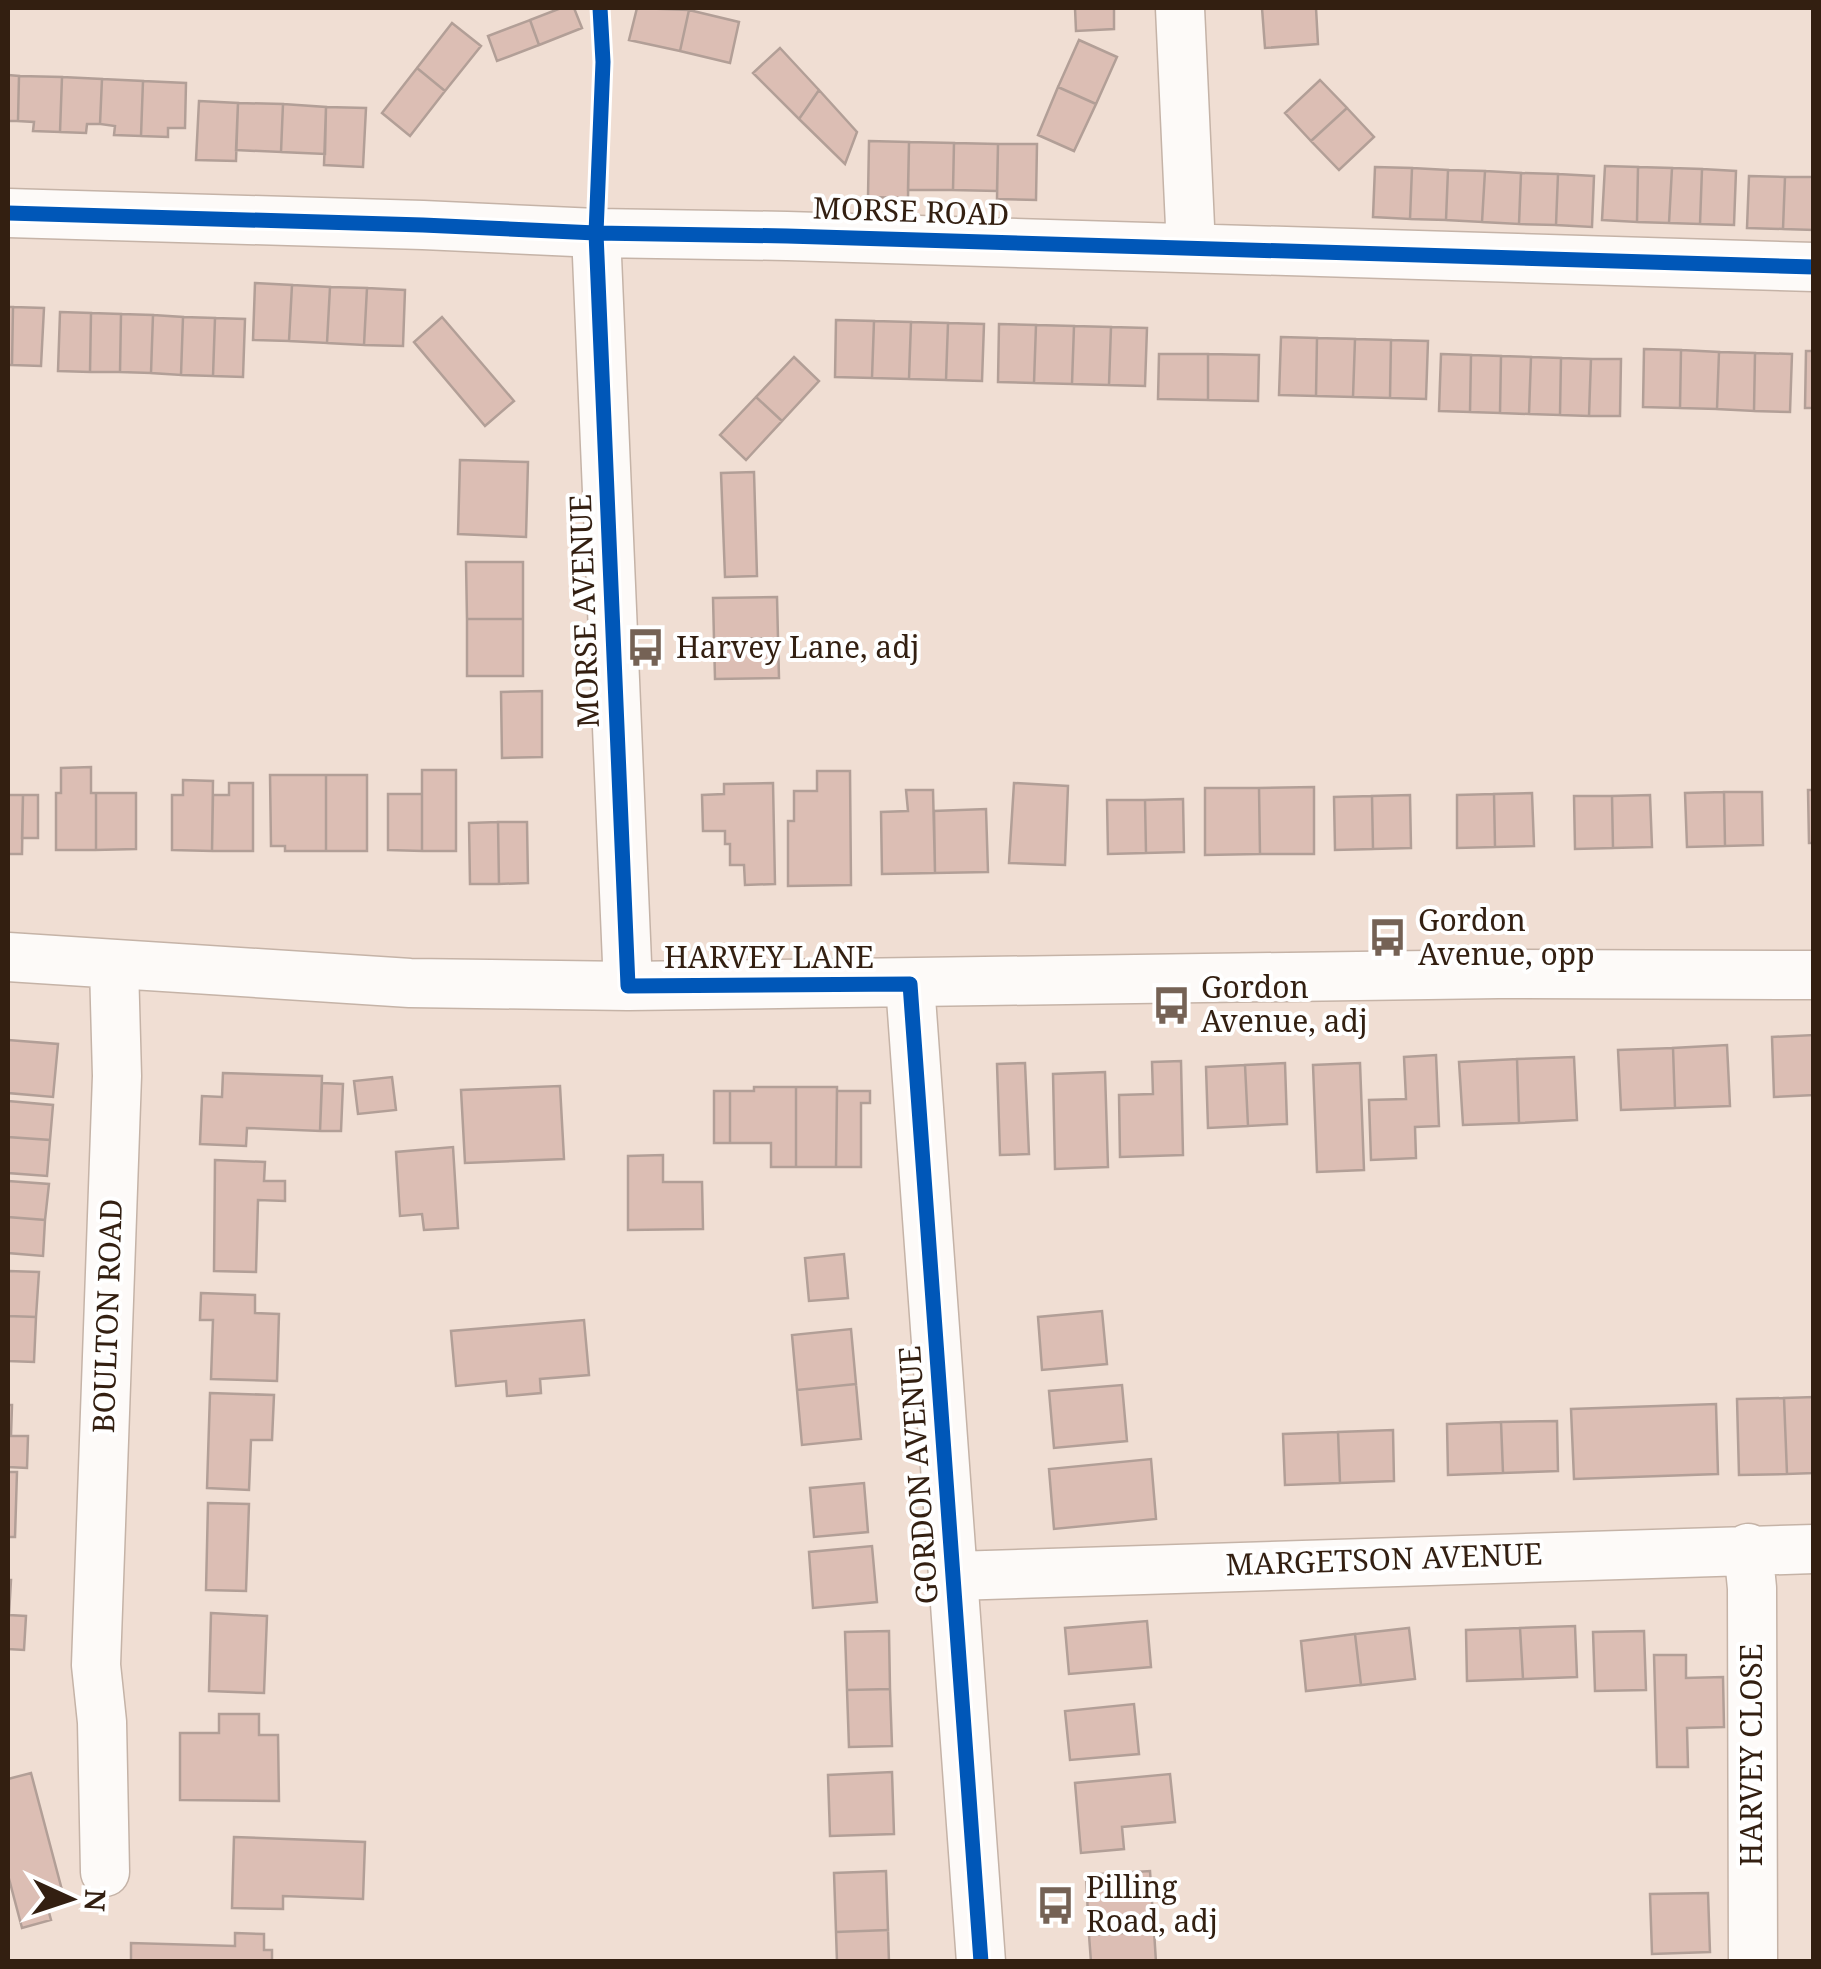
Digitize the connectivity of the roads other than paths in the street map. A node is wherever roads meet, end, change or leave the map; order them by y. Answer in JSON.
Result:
{"nodes":[{"id":1,"x":1180,"y":8,"type":"edge"},
{"id":2,"x":8,"y":213,"type":"edge"},
{"id":3,"x":596,"y":234,"type":"junction"},
{"id":4,"x":1191,"y":248,"type":"junction"},
{"id":5,"x":1814,"y":267,"type":"edge"},
{"id":6,"x":8,"y":957,"type":"edge"},
{"id":7,"x":114,"y":966,"type":"junction"},
{"id":8,"x":1814,"y":975,"type":"edge"},
{"id":9,"x":910,"y":984,"type":"junction"},
{"id":10,"x":628,"y":986,"type":"junction"},
{"id":11,"x":1748,"y":1548,"type":"junction"},
{"id":12,"x":1814,"y":1549,"type":"edge"},
{"id":13,"x":954,"y":1576,"type":"junction"},
{"id":14,"x":104,"y":1872,"type":"dead end"},
{"id":15,"x":981,"y":1962,"type":"edge"},
{"id":16,"x":1752,"y":1962,"type":"edge"}],
"edges":[{"from":1,"to":4,"type":"street"},
{"from":2,"to":3,"type":"street","name":"MORSE ROAD"},
{"from":3,"to":4,"type":"street","name":"MORSE ROAD"},
{"from":3,"to":10,"type":"street","name":"MORSE AVENUE"},
{"from":4,"to":5,"type":"street","name":"MORSE ROAD"},
{"from":6,"to":7,"type":"street","name":"HARVEY LANE"},
{"from":7,"to":10,"type":"street","name":"HARVEY LANE"},
{"from":7,"to":14,"type":"street","name":"BOULTON ROAD"},
{"from":8,"to":9,"type":"street","name":"HARVEY LANE"},
{"from":9,"to":10,"type":"street","name":"HARVEY LANE"},
{"from":9,"to":13,"type":"street","name":"GORDON AVENUE"},
{"from":11,"to":12,"type":"street","name":"MARGETSON AVENUE"},
{"from":11,"to":13,"type":"street","name":"MARGETSON AVENUE"},
{"from":11,"to":16,"type":"street","name":"HARVEY CLOSE"},
{"from":13,"to":15,"type":"street","name":"GORDON AVENUE"}]}
